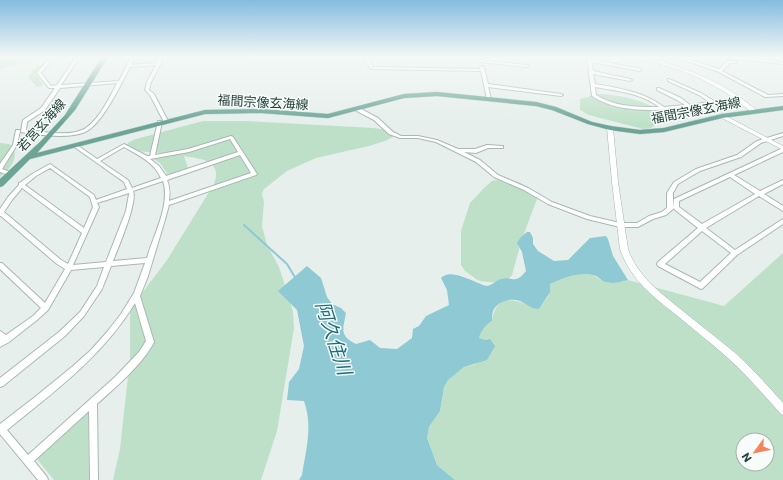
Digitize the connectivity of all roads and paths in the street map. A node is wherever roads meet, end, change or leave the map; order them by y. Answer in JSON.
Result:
{"nodes":[{"id":1,"x":43,"y":79,"type":"edge"},
{"id":2,"x":62,"y":79,"type":"edge"},
{"id":3,"x":91,"y":79,"type":"edge"},
{"id":4,"x":151,"y":79,"type":"edge"},
{"id":5,"x":485,"y":79,"type":"edge"},
{"id":6,"x":592,"y":79,"type":"edge"},
{"id":7,"x":627,"y":79,"type":"edge"},
{"id":8,"x":704,"y":79,"type":"edge"},
{"id":9,"x":736,"y":79,"type":"edge"},
{"id":10,"x":630,"y":80,"type":"dead end"},
{"id":11,"x":669,"y":80,"type":"dead end"},
{"id":12,"x":119,"y":82,"type":"joint"},
{"id":13,"x":88,"y":84,"type":"junction"},
{"id":14,"x":486,"y":84,"type":"junction"},
{"id":15,"x":593,"y":85,"type":"junction"},
{"id":16,"x":57,"y":86,"type":"junction"},
{"id":17,"x":658,"y":89,"type":"dead end"},
{"id":18,"x":561,"y":94,"type":"dead end"},
{"id":19,"x":783,"y":95,"type":"edge"},
{"id":20,"x":489,"y":99,"type":"junction"},
{"id":21,"x":738,"y":99,"type":"junction"},
{"id":22,"x":713,"y":102,"type":"junction"},
{"id":23,"x":689,"y":106,"type":"junction"},
{"id":24,"x":664,"y":108,"type":"junction"},
{"id":25,"x":783,"y":108,"type":"edge"},
{"id":26,"x":357,"y":109,"type":"junction"},
{"id":27,"x":755,"y":112,"type":"junction"},
{"id":28,"x":722,"y":116,"type":"junction"},
{"id":29,"x":163,"y":121,"type":"junction"},
{"id":30,"x":18,"y":131,"type":"dead end"},
{"id":31,"x":610,"y":132,"type":"junction"},
{"id":32,"x":51,"y":133,"type":"junction"},
{"id":33,"x":783,"y":134,"type":"edge"},
{"id":34,"x":767,"y":139,"type":"junction"},
{"id":35,"x":75,"y":146,"type":"junction"},
{"id":36,"x":501,"y":147,"type":"dead end"},
{"id":37,"x":783,"y":149,"type":"edge"},
{"id":38,"x":456,"y":150,"type":"junction"},
{"id":39,"x":241,"y":153,"type":"junction"},
{"id":40,"x":152,"y":156,"type":"junction"},
{"id":41,"x":27,"y":158,"type":"junction"},
{"id":42,"x":145,"y":158,"type":"junction"},
{"id":43,"x":96,"y":161,"type":"junction"},
{"id":44,"x":0,"y":169,"type":"edge"},
{"id":45,"x":11,"y":174,"type":"junction"},
{"id":46,"x":730,"y":175,"type":"junction"},
{"id":47,"x":0,"y":176,"type":"edge"},
{"id":48,"x":164,"y":179,"type":"junction"},
{"id":49,"x":783,"y":182,"type":"edge"},
{"id":50,"x":0,"y":184,"type":"edge"},
{"id":51,"x":21,"y":184,"type":"junction"},
{"id":52,"x":131,"y":190,"type":"junction"},
{"id":53,"x":759,"y":194,"type":"junction"},
{"id":54,"x":95,"y":202,"type":"junction"},
{"id":55,"x":166,"y":204,"type":"junction"},
{"id":56,"x":783,"y":209,"type":"edge"},
{"id":57,"x":0,"y":213,"type":"edge"},
{"id":58,"x":783,"y":221,"type":"edge"},
{"id":59,"x":620,"y":225,"type":"junction"},
{"id":60,"x":702,"y":227,"type":"junction"},
{"id":61,"x":85,"y":232,"type":"junction"},
{"id":62,"x":735,"y":253,"type":"junction"},
{"id":63,"x":149,"y":260,"type":"junction"},
{"id":64,"x":108,"y":264,"type":"junction"},
{"id":65,"x":0,"y":265,"type":"edge"},
{"id":66,"x":69,"y":268,"type":"junction"},
{"id":67,"x":136,"y":296,"type":"junction"},
{"id":68,"x":46,"y":308,"type":"junction"},
{"id":69,"x":0,"y":334,"type":"edge"},
{"id":70,"x":3,"y":342,"type":"edge"},
{"id":71,"x":0,"y":383,"type":"edge"},
{"id":72,"x":93,"y":403,"type":"junction"},
{"id":73,"x":783,"y":410,"type":"edge"},
{"id":74,"x":0,"y":428,"type":"edge"},
{"id":75,"x":28,"y":461,"type":"junction"},
{"id":76,"x":44,"y":480,"type":"edge"},
{"id":77,"x":94,"y":480,"type":"edge"}],
"edges":[{"from":1,"to":16,"type":"street"},
{"from":2,"to":16,"type":"street"},
{"from":3,"to":13,"type":"main road","name":"若宮玄海線"},
{"from":4,"to":29,"type":"street"},
{"from":5,"to":14,"type":"street"},
{"from":6,"to":15,"type":"street"},
{"from":7,"to":10,"type":"street"},
{"from":8,"to":21,"type":"street"},
{"from":9,"to":19,"type":"street"},
{"from":11,"to":22,"type":"street"},
{"from":12,"to":13,"type":"street"},
{"from":12,"to":32,"type":"street"},
{"from":13,"to":16,"type":"street"},
{"from":13,"to":32,"type":"main road","name":"若宮玄海線"},
{"from":14,"to":18,"type":"street"},
{"from":14,"to":20,"type":"street"},
{"from":15,"to":24,"type":"street"},
{"from":15,"to":24,"type":"street"},
{"from":16,"to":32,"type":"street"},
{"from":17,"to":23,"type":"street"},
{"from":20,"to":26,"type":"main road","name":"福間宗像玄海線"},
{"from":20,"to":31,"type":"main road","name":"福間宗像玄海線"},
{"from":21,"to":22,"type":"street"},
{"from":21,"to":27,"type":"street"},
{"from":22,"to":23,"type":"street"},
{"from":23,"to":24,"type":"street"},
{"from":25,"to":27,"type":"main road","name":"福間宗像玄海線"},
{"from":26,"to":29,"type":"main road","name":"福間宗像玄海線"},
{"from":26,"to":38,"type":"street"},
{"from":27,"to":28,"type":"main road","name":"福間宗像玄海線"},
{"from":28,"to":31,"type":"main road","name":"福間宗像玄海線"},
{"from":28,"to":34,"type":"street"},
{"from":29,"to":35,"type":"main road","name":"福間宗像玄海線"},
{"from":29,"to":40,"type":"street"},
{"from":30,"to":44,"type":"street"},
{"from":31,"to":59,"type":"street"},
{"from":32,"to":41,"type":"main road","name":"若宮玄海線"},
{"from":33,"to":34,"type":"street"},
{"from":34,"to":37,"type":"street"},
{"from":34,"to":59,"type":"street"},
{"from":35,"to":41,"type":"main road","name":"福間宗像玄海線"},
{"from":35,"to":43,"type":"street"},
{"from":36,"to":38,"type":"street"},
{"from":37,"to":46,"type":"street"},
{"from":38,"to":59,"type":"street"},
{"from":39,"to":40,"type":"street"},
{"from":39,"to":48,"type":"street"},
{"from":39,"to":55,"type":"street"},
{"from":40,"to":42,"type":"street"},
{"from":41,"to":45,"type":"main road","name":"若宮玄海線"},
{"from":42,"to":43,"type":"street"},
{"from":42,"to":48,"type":"street"},
{"from":43,"to":52,"type":"street"},
{"from":44,"to":45,"type":"street"},
{"from":45,"to":47,"type":"street"},
{"from":45,"to":50,"type":"main road","name":"若宮玄海線"},
{"from":46,"to":53,"type":"street"},
{"from":46,"to":60,"type":"street"},
{"from":48,"to":52,"type":"street"},
{"from":48,"to":55,"type":"street"},
{"from":49,"to":53,"type":"street"},
{"from":51,"to":54,"type":"street"},
{"from":51,"to":57,"type":"street"},
{"from":51,"to":61,"type":"street"},
{"from":52,"to":54,"type":"street"},
{"from":52,"to":64,"type":"street"},
{"from":53,"to":56,"type":"street"},
{"from":53,"to":60,"type":"street"},
{"from":54,"to":61,"type":"street"},
{"from":55,"to":63,"type":"street"},
{"from":57,"to":66,"type":"street"},
{"from":58,"to":62,"type":"street"},
{"from":59,"to":73,"type":"street"},
{"from":60,"to":62,"type":"street"},
{"from":60,"to":62,"type":"street"},
{"from":61,"to":66,"type":"street"},
{"from":63,"to":64,"type":"street"},
{"from":63,"to":67,"type":"street"},
{"from":64,"to":66,"type":"street"},
{"from":64,"to":71,"type":"street"},
{"from":65,"to":68,"type":"street"},
{"from":66,"to":68,"type":"street"},
{"from":67,"to":72,"type":"street"},
{"from":67,"to":74,"type":"street"},
{"from":68,"to":70,"type":"street"},
{"from":69,"to":70,"type":"street"},
{"from":72,"to":75,"type":"street"},
{"from":72,"to":77,"type":"street"},
{"from":74,"to":75,"type":"street"},
{"from":75,"to":76,"type":"street"}]}
